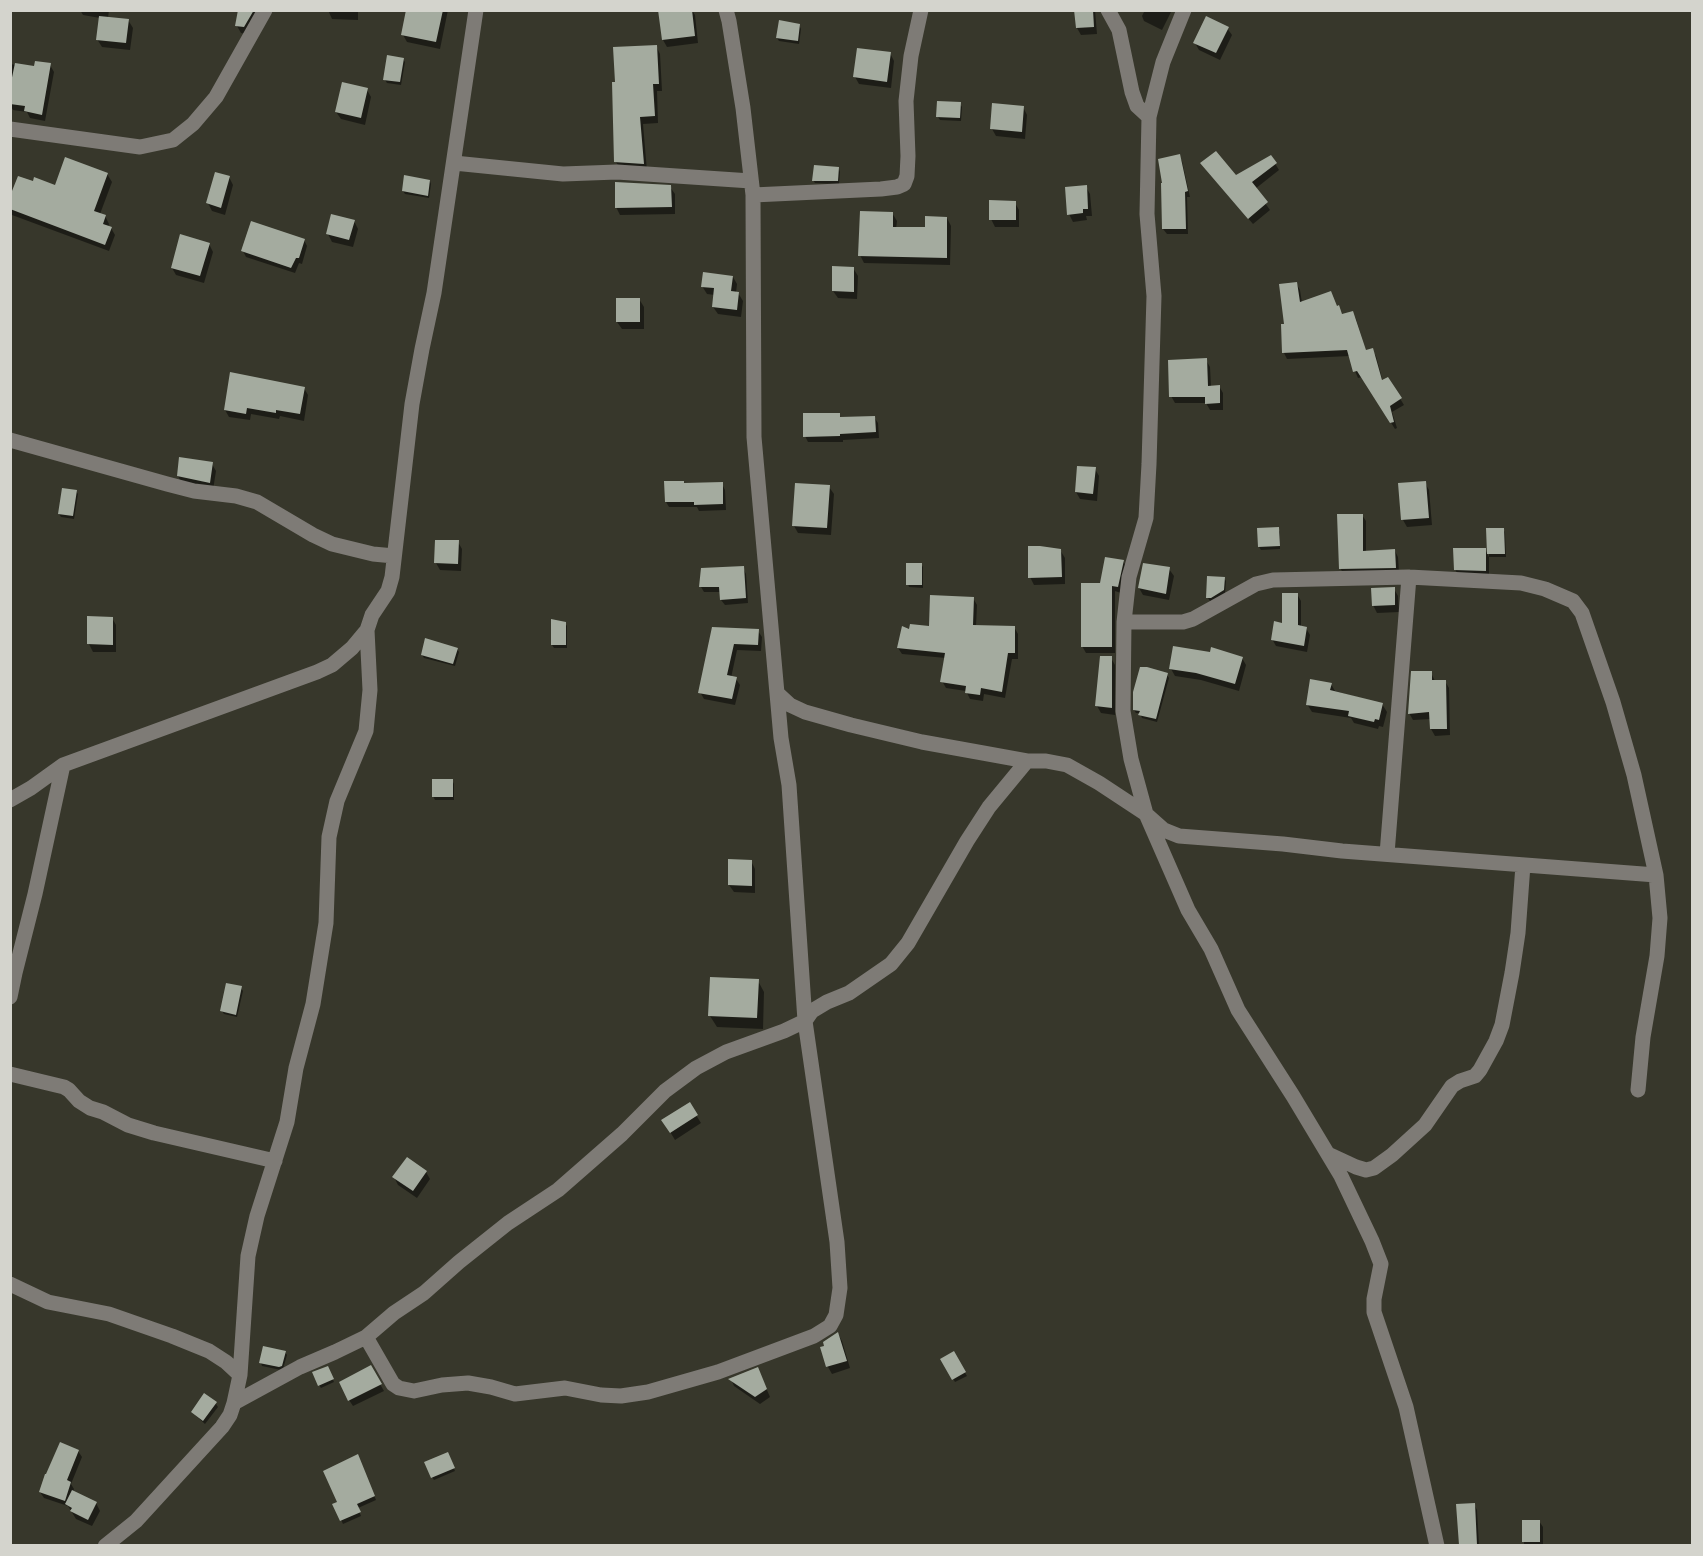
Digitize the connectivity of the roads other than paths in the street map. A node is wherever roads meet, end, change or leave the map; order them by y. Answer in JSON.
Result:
{"nodes":[{"id":1,"x":265,"y":10,"type":"edge"},
{"id":2,"x":476,"y":10,"type":"edge"},
{"id":3,"x":726,"y":10,"type":"edge"},
{"id":4,"x":921,"y":10,"type":"edge"},
{"id":5,"x":1108,"y":10,"type":"edge"},
{"id":6,"x":1184,"y":10,"type":"edge"},
{"id":7,"x":1149,"y":117,"type":"junction"},
{"id":8,"x":10,"y":129,"type":"edge"},
{"id":9,"x":454,"y":163,"type":"junction"},
{"id":10,"x":752,"y":188,"type":"junction"},
{"id":11,"x":10,"y":440,"type":"edge"},
{"id":12,"x":394,"y":556,"type":"junction"},
{"id":13,"x":1409,"y":577,"type":"junction"},
{"id":14,"x":1124,"y":622,"type":"junction"},
{"id":15,"x":367,"y":630,"type":"junction"},
{"id":16,"x":777,"y":693,"type":"junction"},
{"id":17,"x":1027,"y":761,"type":"junction"},
{"id":18,"x":63,"y":765,"type":"junction"},
{"id":19,"x":10,"y":800,"type":"edge"},
{"id":20,"x":1146,"y":814,"type":"junction"},
{"id":21,"x":1387,"y":854,"type":"junction"},
{"id":22,"x":1523,"y":865,"type":"junction"},
{"id":23,"x":1656,"y":875,"type":"junction"},
{"id":24,"x":10,"y":997,"type":"edge"},
{"id":25,"x":805,"y":1021,"type":"junction"},
{"id":26,"x":10,"y":1074,"type":"edge"},
{"id":27,"x":1638,"y":1090,"type":"dead end"},
{"id":28,"x":1328,"y":1154,"type":"junction"},
{"id":29,"x":275,"y":1161,"type":"junction"},
{"id":30,"x":10,"y":1284,"type":"edge"},
{"id":31,"x":366,"y":1337,"type":"junction"},
{"id":32,"x":240,"y":1375,"type":"junction"},
{"id":33,"x":234,"y":1403,"type":"junction"},
{"id":34,"x":105,"y":1545,"type":"edge"},
{"id":35,"x":1437,"y":1545,"type":"edge"}],
"edges":[{"from":1,"to":8,"type":"street"},
{"from":2,"to":9,"type":"street"},
{"from":3,"to":10,"type":"street"},
{"from":4,"to":10,"type":"street"},
{"from":5,"to":7,"type":"street"},
{"from":6,"to":7,"type":"street"},
{"from":7,"to":14,"type":"street"},
{"from":9,"to":10,"type":"street"},
{"from":9,"to":12,"type":"street"},
{"from":10,"to":16,"type":"street"},
{"from":11,"to":12,"type":"street"},
{"from":12,"to":15,"type":"street"},
{"from":13,"to":14,"type":"street"},
{"from":13,"to":21,"type":"street"},
{"from":13,"to":23,"type":"street"},
{"from":14,"to":20,"type":"street"},
{"from":15,"to":18,"type":"street"},
{"from":15,"to":29,"type":"street"},
{"from":16,"to":17,"type":"street"},
{"from":16,"to":25,"type":"street"},
{"from":17,"to":20,"type":"street"},
{"from":17,"to":25,"type":"street"},
{"from":18,"to":19,"type":"street"},
{"from":18,"to":24,"type":"street"},
{"from":20,"to":21,"type":"street"},
{"from":20,"to":28,"type":"street"},
{"from":21,"to":22,"type":"street"},
{"from":22,"to":23,"type":"street"},
{"from":22,"to":28,"type":"street"},
{"from":23,"to":27,"type":"street"},
{"from":25,"to":31,"type":"street"},
{"from":25,"to":31,"type":"street"},
{"from":26,"to":29,"type":"street"},
{"from":28,"to":35,"type":"street"},
{"from":29,"to":32,"type":"street"},
{"from":30,"to":32,"type":"street"},
{"from":31,"to":33,"type":"street"},
{"from":32,"to":33,"type":"street"},
{"from":33,"to":34,"type":"street"}]}
